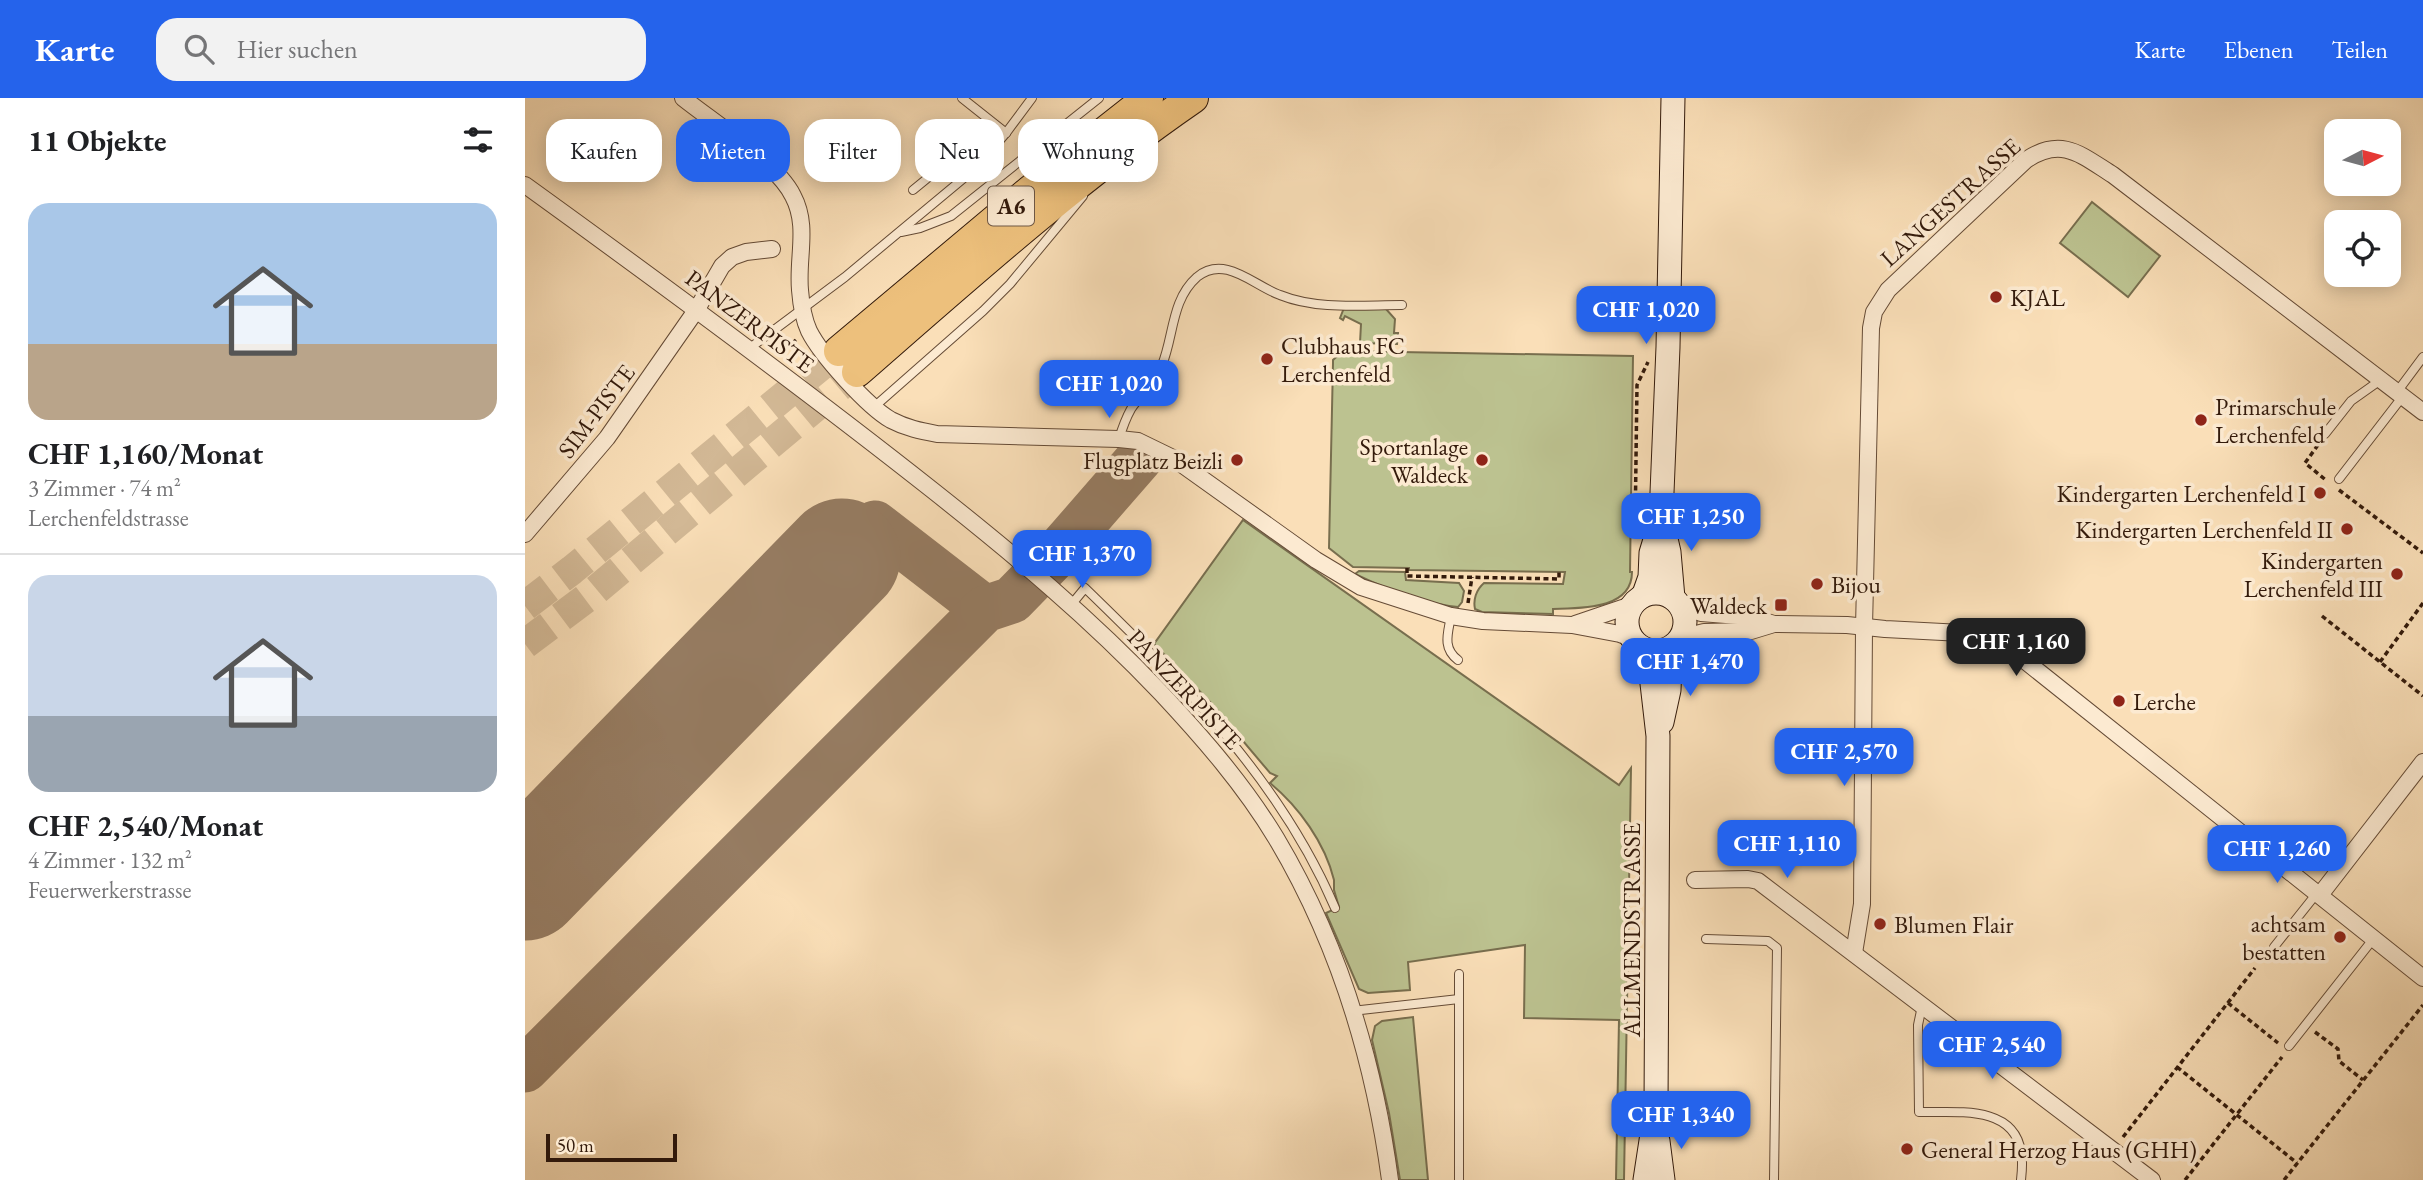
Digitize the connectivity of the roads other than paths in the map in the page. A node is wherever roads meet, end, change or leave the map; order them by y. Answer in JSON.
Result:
{"nodes":[{"id":1,"x":683,"y":98,"type":"edge"},
{"id":2,"x":962,"y":98,"type":"edge"},
{"id":3,"x":1032,"y":98,"type":"edge"},
{"id":4,"x":1099,"y":98,"type":"edge"},
{"id":5,"x":1149,"y":98,"type":"edge"},
{"id":6,"x":1193,"y":98,"type":"edge"},
{"id":7,"x":1673,"y":98,"type":"edge"},
{"id":8,"x":1122,"y":119,"type":"edge"},
{"id":9,"x":1158,"y":124,"type":"edge"},
{"id":10,"x":1006,"y":133,"type":"junction"},
{"id":11,"x":1041,"y":182,"type":"edge"},
{"id":12,"x":1083,"y":182,"type":"edge"},
{"id":13,"x":1094,"y":182,"type":"edge"},
{"id":14,"x":525,"y":185,"type":"edge"},
{"id":15,"x":913,"y":190,"type":"dead end"},
{"id":16,"x":899,"y":232,"type":"junction"},
{"id":17,"x":772,"y":249,"type":"dead end"},
{"id":18,"x":1402,"y":305,"type":"dead end"},
{"id":19,"x":697,"y":309,"type":"junction"},
{"id":20,"x":803,"y":310,"type":"junction"},
{"id":21,"x":750,"y":348,"type":"junction"},
{"id":22,"x":2423,"y":356,"type":"edge"},
{"id":23,"x":2382,"y":379,"type":"junction"},
{"id":24,"x":2400,"y":394,"type":"junction"},
{"id":25,"x":874,"y":407,"type":"junction"},
{"id":26,"x":2423,"y":412,"type":"edge"},
{"id":27,"x":857,"y":430,"type":"junction"},
{"id":28,"x":2325,"y":434,"type":"road end"},
{"id":29,"x":1119,"y":439,"type":"junction"},
{"id":30,"x":2339,"y":479,"type":"dead end"},
{"id":31,"x":1661,"y":517,"type":"junction"},
{"id":32,"x":525,"y":534,"type":"edge"},
{"id":33,"x":1637,"y":600,"type":"junction"},
{"id":34,"x":1677,"y":602,"type":"junction"},
{"id":35,"x":1071,"y":605,"type":"junction"},
{"id":36,"x":1458,"y":617,"type":"junction"},
{"id":37,"x":1774,"y":624,"type":"junction"},
{"id":38,"x":1572,"y":625,"type":"junction"},
{"id":39,"x":1864,"y":627,"type":"junction"},
{"id":40,"x":1677,"y":642,"type":"junction"},
{"id":41,"x":1637,"y":643,"type":"junction"},
{"id":42,"x":1458,"y":660,"type":"dead end"},
{"id":43,"x":1658,"y":736,"type":"junction"},
{"id":44,"x":2423,"y":762,"type":"edge"},
{"id":45,"x":1695,"y":880,"type":"dead end"},
{"id":46,"x":2319,"y":894,"type":"junction"},
{"id":47,"x":1335,"y":908,"type":"dead end"},
{"id":48,"x":2374,"y":938,"type":"junction"},
{"id":49,"x":1706,"y":939,"type":"dead end"},
{"id":50,"x":2274,"y":947,"type":"dead end"},
{"id":51,"x":1854,"y":953,"type":"junction"},
{"id":52,"x":1459,"y":974,"type":"dead end"},
{"id":53,"x":2423,"y":978,"type":"edge"},
{"id":54,"x":1459,"y":999,"type":"junction"},
{"id":55,"x":1923,"y":1005,"type":"junction"},
{"id":56,"x":1352,"y":1010,"type":"junction"},
{"id":57,"x":2289,"y":1046,"type":"dead end"},
{"id":58,"x":1655,"y":1124,"type":"junction"},
{"id":59,"x":1390,"y":1180,"type":"edge"},
{"id":60,"x":1459,"y":1180,"type":"edge"},
{"id":61,"x":1645,"y":1180,"type":"edge"},
{"id":62,"x":1663,"y":1180,"type":"edge"},
{"id":63,"x":1774,"y":1180,"type":"edge"},
{"id":64,"x":2021,"y":1180,"type":"edge"},
{"id":65,"x":2152,"y":1180,"type":"edge"}],
"edges":[{"from":1,"to":20,"type":"street"},
{"from":2,"to":10,"type":"lane"},
{"from":3,"to":10,"type":"lane"},
{"from":4,"to":16,"type":"lane"},
{"from":5,"to":8,"type":"highway","number":"A6"},
{"from":6,"to":9,"type":"highway","number":"A6"},
{"from":7,"to":31,"type":"main road"},
{"from":10,"to":15,"type":"lane"},
{"from":10,"to":16,"type":"lane"},
{"from":11,"to":12,"type":"highway","number":"A6"},
{"from":13,"to":25,"type":"lane"},
{"from":14,"to":19,"type":"street","name":"PANZERPISTE"},
{"from":16,"to":20,"type":"lane"},
{"from":17,"to":19,"type":"street","name":"SIM-PISTE"},
{"from":18,"to":29,"type":"lane"},
{"from":19,"to":21,"type":"street","name":"PANZERPISTE"},
{"from":19,"to":32,"type":"street","name":"SIM-PISTE"},
{"from":20,"to":21,"type":"lane"},
{"from":20,"to":25,"type":"street"},
{"from":21,"to":27,"type":"street","name":"PANZERPISTE"},
{"from":22,"to":24,"type":"lane"},
{"from":23,"to":24,"type":"street","name":"LANGESTRASSE"},
{"from":23,"to":28,"type":"lane"},
{"from":23,"to":39,"type":"street","name":"LANGESTRASSE"},
{"from":24,"to":26,"type":"street","name":"LANGESTRASSE"},
{"from":24,"to":30,"type":"lane"},
{"from":25,"to":27,"type":"street"},
{"from":25,"to":29,"type":"street"},
{"from":27,"to":35,"type":"street","name":"PANZERPISTE"},
{"from":29,"to":36,"type":"street"},
{"from":31,"to":33,"type":"main road"},
{"from":31,"to":34,"type":"main road"},
{"from":33,"to":34,"type":"main road"},
{"from":33,"to":38,"type":"street"},
{"from":33,"to":41,"type":"main road"},
{"from":34,"to":37,"type":"street"},
{"from":34,"to":40,"type":"main road"},
{"from":35,"to":47,"type":"lane"},
{"from":35,"to":56,"type":"street","name":"PANZERPISTE"},
{"from":36,"to":38,"type":"street"},
{"from":36,"to":42,"type":"lane"},
{"from":37,"to":39,"type":"street"},
{"from":37,"to":40,"type":"street"},
{"from":38,"to":41,"type":"street"},
{"from":39,"to":46,"type":"street"},
{"from":39,"to":51,"type":"street","name":"LANGESTRASSE"},
{"from":40,"to":41,"type":"main road"},
{"from":40,"to":43,"type":"main road","name":"ALLMENDSTRASSE"},
{"from":41,"to":43,"type":"main road","name":"ALLMENDSTRASSE"},
{"from":43,"to":58,"type":"main road","name":"ALLMENDSTRASSE"},
{"from":44,"to":46,"type":"street"},
{"from":45,"to":51,"type":"street"},
{"from":46,"to":48,"type":"street"},
{"from":46,"to":50,"type":"lane"},
{"from":48,"to":53,"type":"street"},
{"from":48,"to":57,"type":"lane"},
{"from":49,"to":63,"type":"lane"},
{"from":51,"to":55,"type":"street"},
{"from":52,"to":54,"type":"lane"},
{"from":54,"to":56,"type":"lane"},
{"from":54,"to":60,"type":"lane"},
{"from":55,"to":64,"type":"lane"},
{"from":55,"to":65,"type":"street"},
{"from":56,"to":59,"type":"street","name":"PANZERPISTE"},
{"from":58,"to":61,"type":"main road","name":"ALLMENDSTRASSE"},
{"from":58,"to":62,"type":"main road","name":"ALLMENDSTRASSE"}]}
